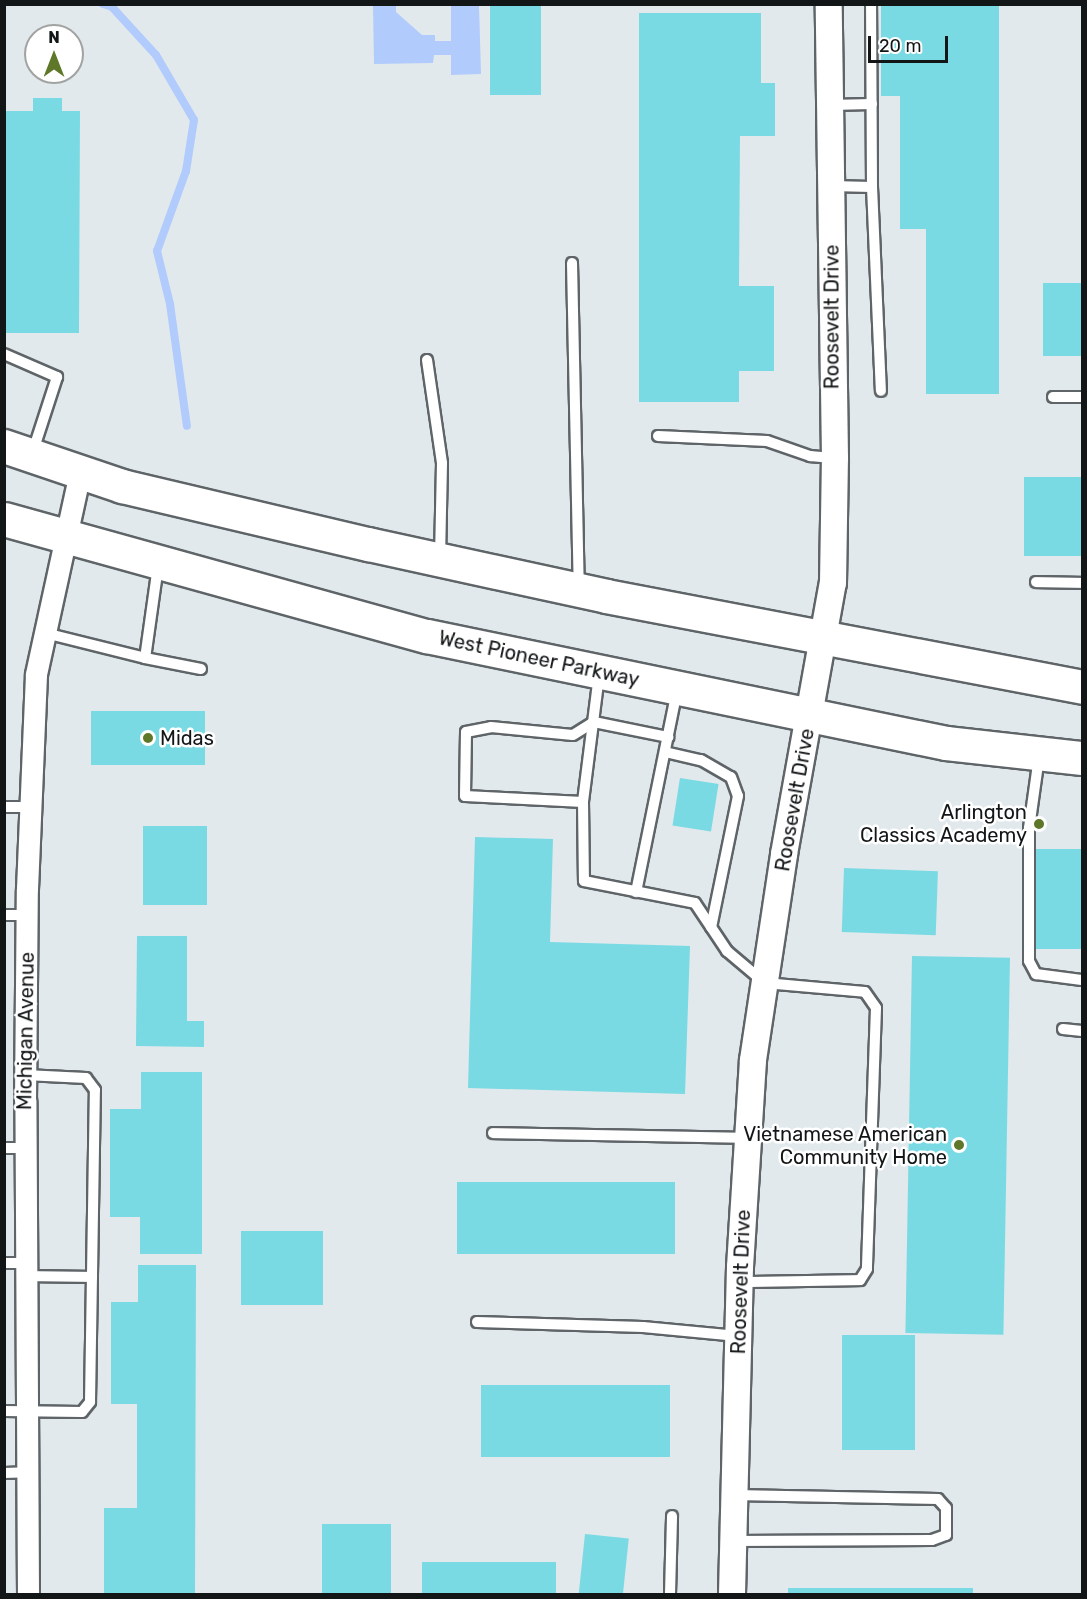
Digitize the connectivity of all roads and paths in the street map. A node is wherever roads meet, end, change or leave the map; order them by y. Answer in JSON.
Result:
{"nodes":[{"id":1,"x":829,"y":4,"type":"edge"},
{"id":2,"x":871,"y":4,"type":"edge"},
{"id":3,"x":872,"y":104,"type":"junction"},
{"id":4,"x":830,"y":105,"type":"junction"},
{"id":5,"x":831,"y":186,"type":"junction"},
{"id":6,"x":873,"y":187,"type":"junction"},
{"id":7,"x":572,"y":263,"type":"dead end"},
{"id":8,"x":4,"y":354,"type":"edge"},
{"id":9,"x":427,"y":360,"type":"dead end"},
{"id":10,"x":881,"y":391,"type":"dead end"},
{"id":11,"x":1053,"y":397,"type":"dead end"},
{"id":12,"x":1083,"y":397,"type":"edge"},
{"id":13,"x":658,"y":436,"type":"dead end"},
{"id":14,"x":18,"y":451,"type":"edge"},
{"id":15,"x":835,"y":458,"type":"junction"},
{"id":16,"x":80,"y":472,"type":"junction"},
{"id":17,"x":4,"y":519,"type":"edge"},
{"id":18,"x":65,"y":538,"type":"junction"},
{"id":19,"x":440,"y":560,"type":"junction"},
{"id":20,"x":158,"y":563,"type":"junction"},
{"id":21,"x":1036,"y":582,"type":"dead end"},
{"id":22,"x":1083,"y":583,"type":"edge"},
{"id":23,"x":579,"y":590,"type":"junction"},
{"id":24,"x":45,"y":633,"type":"junction"},
{"id":25,"x":825,"y":640,"type":"junction"},
{"id":26,"x":145,"y":658,"type":"junction"},
{"id":27,"x":201,"y":669,"type":"dead end"},
{"id":28,"x":600,"y":672,"type":"junction"},
{"id":29,"x":678,"y":687,"type":"junction"},
{"id":30,"x":1083,"y":687,"type":"edge"},
{"id":31,"x":811,"y":714,"type":"junction"},
{"id":32,"x":594,"y":722,"type":"junction"},
{"id":33,"x":668,"y":737,"type":"junction"},
{"id":34,"x":665,"y":752,"type":"junction"},
{"id":35,"x":1039,"y":753,"type":"junction"},
{"id":36,"x":1083,"y":758,"type":"edge"},
{"id":37,"x":583,"y":802,"type":"junction"},
{"id":38,"x":4,"y":807,"type":"edge"},
{"id":39,"x":30,"y":807,"type":"junction"},
{"id":40,"x":636,"y":892,"type":"junction"},
{"id":41,"x":4,"y":915,"type":"edge"},
{"id":42,"x":27,"y":915,"type":"junction"},
{"id":43,"x":711,"y":927,"type":"junction"},
{"id":44,"x":1083,"y":980,"type":"edge"},
{"id":45,"x":765,"y":983,"type":"junction"},
{"id":46,"x":1063,"y":1029,"type":"dead end"},
{"id":47,"x":1083,"y":1031,"type":"edge"},
{"id":48,"x":25,"y":1075,"type":"junction"},
{"id":49,"x":493,"y":1133,"type":"dead end"},
{"id":50,"x":748,"y":1138,"type":"junction"},
{"id":51,"x":15,"y":1148,"type":"edge"},
{"id":52,"x":4,"y":1263,"type":"edge"},
{"id":53,"x":26,"y":1269,"type":"junction"},
{"id":54,"x":92,"y":1277,"type":"junction"},
{"id":55,"x":740,"y":1282,"type":"junction"},
{"id":56,"x":477,"y":1322,"type":"dead end"},
{"id":57,"x":739,"y":1336,"type":"junction"},
{"id":58,"x":4,"y":1411,"type":"edge"},
{"id":59,"x":26,"y":1412,"type":"junction"},
{"id":60,"x":27,"y":1472,"type":"junction"},
{"id":61,"x":4,"y":1473,"type":"edge"},
{"id":62,"x":735,"y":1495,"type":"junction"},
{"id":63,"x":672,"y":1516,"type":"dead end"},
{"id":64,"x":733,"y":1541,"type":"junction"},
{"id":65,"x":28,"y":1594,"type":"edge"},
{"id":66,"x":670,"y":1594,"type":"edge"},
{"id":67,"x":732,"y":1594,"type":"edge"}],
"edges":[{"from":1,"to":4,"type":"street","name":"Roosevelt Drive"},
{"from":2,"to":3,"type":"lane"},
{"from":3,"to":4,"type":"lane"},
{"from":3,"to":6,"type":"lane"},
{"from":4,"to":5,"type":"street","name":"Roosevelt Drive"},
{"from":5,"to":6,"type":"lane"},
{"from":5,"to":15,"type":"street","name":"Roosevelt Drive"},
{"from":6,"to":10,"type":"lane"},
{"from":7,"to":23,"type":"lane"},
{"from":8,"to":14,"type":"lane"},
{"from":9,"to":19,"type":"lane"},
{"from":11,"to":12,"type":"lane"},
{"from":13,"to":15,"type":"lane"},
{"from":14,"to":16,"type":"main road"},
{"from":15,"to":25,"type":"street","name":"Roosevelt Drive"},
{"from":16,"to":18,"type":"street","name":"Michigan Avenue"},
{"from":16,"to":19,"type":"main road"},
{"from":17,"to":18,"type":"main road","name":"West Pioneer Parkway"},
{"from":18,"to":20,"type":"main road","name":"West Pioneer Parkway"},
{"from":18,"to":24,"type":"street","name":"Michigan Avenue"},
{"from":19,"to":23,"type":"main road"},
{"from":20,"to":26,"type":"lane"},
{"from":20,"to":28,"type":"main road","name":"West Pioneer Parkway"},
{"from":21,"to":22,"type":"lane"},
{"from":23,"to":25,"type":"main road"},
{"from":24,"to":26,"type":"lane"},
{"from":24,"to":39,"type":"street","name":"Michigan Avenue"},
{"from":25,"to":30,"type":"main road"},
{"from":25,"to":31,"type":"street","name":"Roosevelt Drive"},
{"from":26,"to":27,"type":"lane"},
{"from":28,"to":29,"type":"main road","name":"West Pioneer Parkway"},
{"from":28,"to":32,"type":"lane"},
{"from":29,"to":31,"type":"main road","name":"West Pioneer Parkway"},
{"from":29,"to":33,"type":"lane"},
{"from":31,"to":35,"type":"main road","name":"West Pioneer Parkway"},
{"from":31,"to":45,"type":"street","name":"Roosevelt Drive"},
{"from":32,"to":33,"type":"lane"},
{"from":32,"to":37,"type":"lane"},
{"from":32,"to":37,"type":"lane"},
{"from":33,"to":34,"type":"lane"},
{"from":34,"to":40,"type":"lane"},
{"from":34,"to":43,"type":"lane"},
{"from":35,"to":36,"type":"main road","name":"West Pioneer Parkway"},
{"from":35,"to":44,"type":"lane"},
{"from":37,"to":40,"type":"lane"},
{"from":38,"to":39,"type":"lane"},
{"from":39,"to":42,"type":"street","name":"Michigan Avenue"},
{"from":40,"to":43,"type":"lane"},
{"from":41,"to":42,"type":"lane"},
{"from":42,"to":48,"type":"street","name":"Michigan Avenue"},
{"from":43,"to":45,"type":"lane"},
{"from":45,"to":50,"type":"street","name":"Roosevelt Drive"},
{"from":45,"to":55,"type":"lane"},
{"from":46,"to":47,"type":"lane"},
{"from":48,"to":51,"type":"street","name":"Michigan Avenue"},
{"from":48,"to":54,"type":"lane"},
{"from":49,"to":50,"type":"lane"},
{"from":50,"to":55,"type":"street","name":"Roosevelt Drive"},
{"from":51,"to":53,"type":"street","name":"Michigan Avenue"},
{"from":52,"to":53,"type":"lane"},
{"from":53,"to":54,"type":"lane"},
{"from":53,"to":59,"type":"street","name":"Michigan Avenue"},
{"from":54,"to":59,"type":"lane"},
{"from":55,"to":57,"type":"street","name":"Roosevelt Drive"},
{"from":56,"to":57,"type":"lane"},
{"from":57,"to":62,"type":"street","name":"Roosevelt Drive"},
{"from":58,"to":59,"type":"lane"},
{"from":59,"to":60,"type":"street","name":"Michigan Avenue"},
{"from":60,"to":61,"type":"lane"},
{"from":60,"to":65,"type":"street","name":"Michigan Avenue"},
{"from":62,"to":64,"type":"street","name":"Roosevelt Drive"},
{"from":62,"to":64,"type":"lane"},
{"from":63,"to":66,"type":"lane"},
{"from":64,"to":67,"type":"street","name":"Roosevelt Drive"}]}
